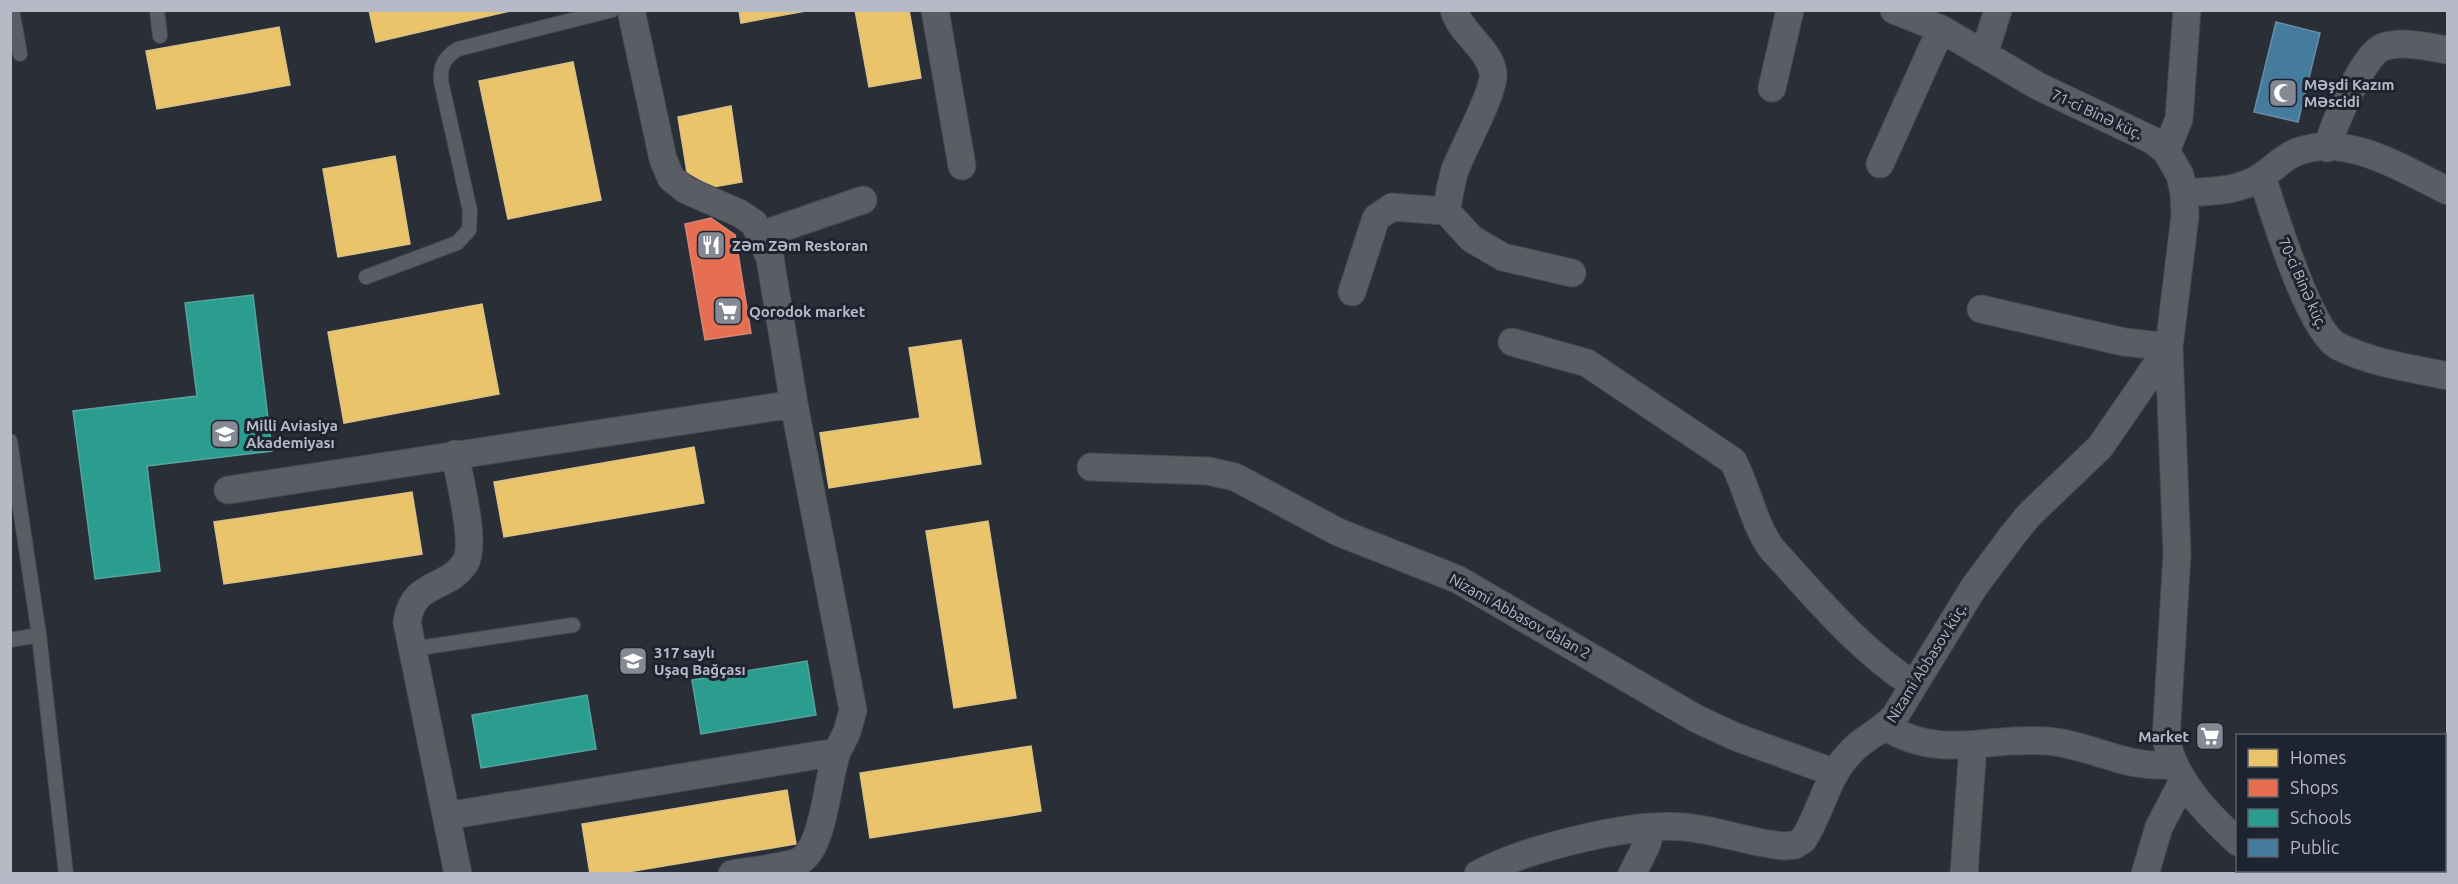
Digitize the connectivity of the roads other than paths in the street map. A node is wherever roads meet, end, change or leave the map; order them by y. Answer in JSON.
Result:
{"nodes":[{"id":1,"x":12,"y":10,"type":"edge"},
{"id":2,"x":157,"y":10,"type":"edge"},
{"id":3,"x":612,"y":10,"type":"edge"},
{"id":4,"x":631,"y":10,"type":"edge"},
{"id":5,"x":935,"y":10,"type":"edge"},
{"id":6,"x":1454,"y":10,"type":"edge"},
{"id":7,"x":1790,"y":10,"type":"edge"},
{"id":8,"x":1894,"y":10,"type":"edge"},
{"id":9,"x":1998,"y":10,"type":"edge"},
{"id":10,"x":2187,"y":10,"type":"edge"},
{"id":11,"x":1941,"y":29,"type":"junction"},
{"id":12,"x":160,"y":36,"type":"dead end"},
{"id":13,"x":2448,"y":50,"type":"edge"},
{"id":14,"x":20,"y":54,"type":"dead end"},
{"id":15,"x":1984,"y":54,"type":"junction"},
{"id":16,"x":1772,"y":88,"type":"dead end"},
{"id":17,"x":2327,"y":148,"type":"junction"},
{"id":18,"x":2166,"y":152,"type":"junction"},
{"id":19,"x":1880,"y":164,"type":"dead end"},
{"id":20,"x":962,"y":166,"type":"dead end"},
{"id":21,"x":2262,"y":177,"type":"junction"},
{"id":22,"x":2448,"y":190,"type":"edge"},
{"id":23,"x":2184,"y":193,"type":"junction"},
{"id":24,"x":863,"y":200,"type":"dead end"},
{"id":25,"x":1446,"y":211,"type":"junction"},
{"id":26,"x":761,"y":235,"type":"junction"},
{"id":27,"x":1572,"y":273,"type":"dead end"},
{"id":28,"x":366,"y":277,"type":"dead end"},
{"id":29,"x":1352,"y":292,"type":"dead end"},
{"id":30,"x":1981,"y":309,"type":"dead end"},
{"id":31,"x":1512,"y":342,"type":"dead end"},
{"id":32,"x":2169,"y":347,"type":"junction"},
{"id":33,"x":2448,"y":376,"type":"edge"},
{"id":34,"x":794,"y":404,"type":"junction"},
{"id":35,"x":10,"y":441,"type":"edge"},
{"id":36,"x":455,"y":454,"type":"junction"},
{"id":37,"x":1091,"y":467,"type":"dead end"},
{"id":38,"x":228,"y":490,"type":"dead end"},
{"id":39,"x":573,"y":625,"type":"dead end"},
{"id":40,"x":39,"y":635,"type":"junction"},
{"id":41,"x":10,"y":640,"type":"edge"},
{"id":42,"x":412,"y":649,"type":"junction"},
{"id":43,"x":1914,"y":685,"type":"junction"},
{"id":44,"x":1886,"y":727,"type":"junction"},
{"id":45,"x":1973,"y":745,"type":"junction"},
{"id":46,"x":837,"y":752,"type":"junction"},
{"id":47,"x":2178,"y":772,"type":"junction"},
{"id":48,"x":1835,"y":773,"type":"junction"},
{"id":49,"x":446,"y":816,"type":"junction"},
{"id":50,"x":1651,"y":827,"type":"junction"},
{"id":51,"x":2236,"y":840,"type":"edge"},
{"id":52,"x":66,"y":873,"type":"edge"},
{"id":53,"x":458,"y":873,"type":"edge"},
{"id":54,"x":732,"y":873,"type":"edge"},
{"id":55,"x":1478,"y":873,"type":"edge"},
{"id":56,"x":1632,"y":873,"type":"edge"},
{"id":57,"x":1964,"y":873,"type":"edge"},
{"id":58,"x":2145,"y":873,"type":"edge"}],
"edges":[{"from":1,"to":14,"type":"lane"},
{"from":2,"to":12,"type":"lane"},
{"from":3,"to":28,"type":"lane"},
{"from":4,"to":26,"type":"street"},
{"from":5,"to":20,"type":"street"},
{"from":6,"to":25,"type":"street"},
{"from":7,"to":16,"type":"street"},
{"from":8,"to":11,"type":"street","name":"71-ci Binə küç."},
{"from":9,"to":15,"type":"street"},
{"from":10,"to":18,"type":"street"},
{"from":11,"to":15,"type":"street","name":"71-ci Binə küç."},
{"from":11,"to":19,"type":"street"},
{"from":13,"to":17,"type":"street"},
{"from":15,"to":18,"type":"street","name":"71-ci Binə küç."},
{"from":17,"to":21,"type":"street"},
{"from":17,"to":22,"type":"street"},
{"from":18,"to":23,"type":"street","name":"71-ci Binə küç."},
{"from":21,"to":23,"type":"street"},
{"from":21,"to":33,"type":"street","name":"70-ci Binə küç."},
{"from":23,"to":32,"type":"street","name":"Nizami Abbasov küç."},
{"from":24,"to":26,"type":"street"},
{"from":25,"to":27,"type":"street"},
{"from":25,"to":29,"type":"street"},
{"from":26,"to":34,"type":"street"},
{"from":30,"to":32,"type":"street"},
{"from":31,"to":43,"type":"street"},
{"from":32,"to":43,"type":"street","name":"Nizami Abbasov küç."},
{"from":32,"to":47,"type":"street"},
{"from":34,"to":36,"type":"street"},
{"from":34,"to":46,"type":"street"},
{"from":35,"to":40,"type":"lane"},
{"from":36,"to":38,"type":"street"},
{"from":36,"to":42,"type":"street"},
{"from":37,"to":48,"type":"street","name":"Nizami Abbasov dalan 2"},
{"from":39,"to":42,"type":"lane"},
{"from":40,"to":41,"type":"lane"},
{"from":40,"to":52,"type":"lane"},
{"from":42,"to":49,"type":"street"},
{"from":43,"to":44,"type":"street","name":"Nizami Abbasov küç."},
{"from":44,"to":45,"type":"street"},
{"from":44,"to":48,"type":"street","name":"Nizami Abbasov küç."},
{"from":45,"to":47,"type":"street"},
{"from":45,"to":57,"type":"street"},
{"from":46,"to":49,"type":"street"},
{"from":46,"to":54,"type":"street"},
{"from":47,"to":51,"type":"street"},
{"from":47,"to":58,"type":"street"},
{"from":48,"to":50,"type":"street","name":"Nizami Abbasov küç."},
{"from":49,"to":53,"type":"street"},
{"from":50,"to":55,"type":"street","name":"Nizami Abbasov küç."},
{"from":50,"to":56,"type":"street"}]}
